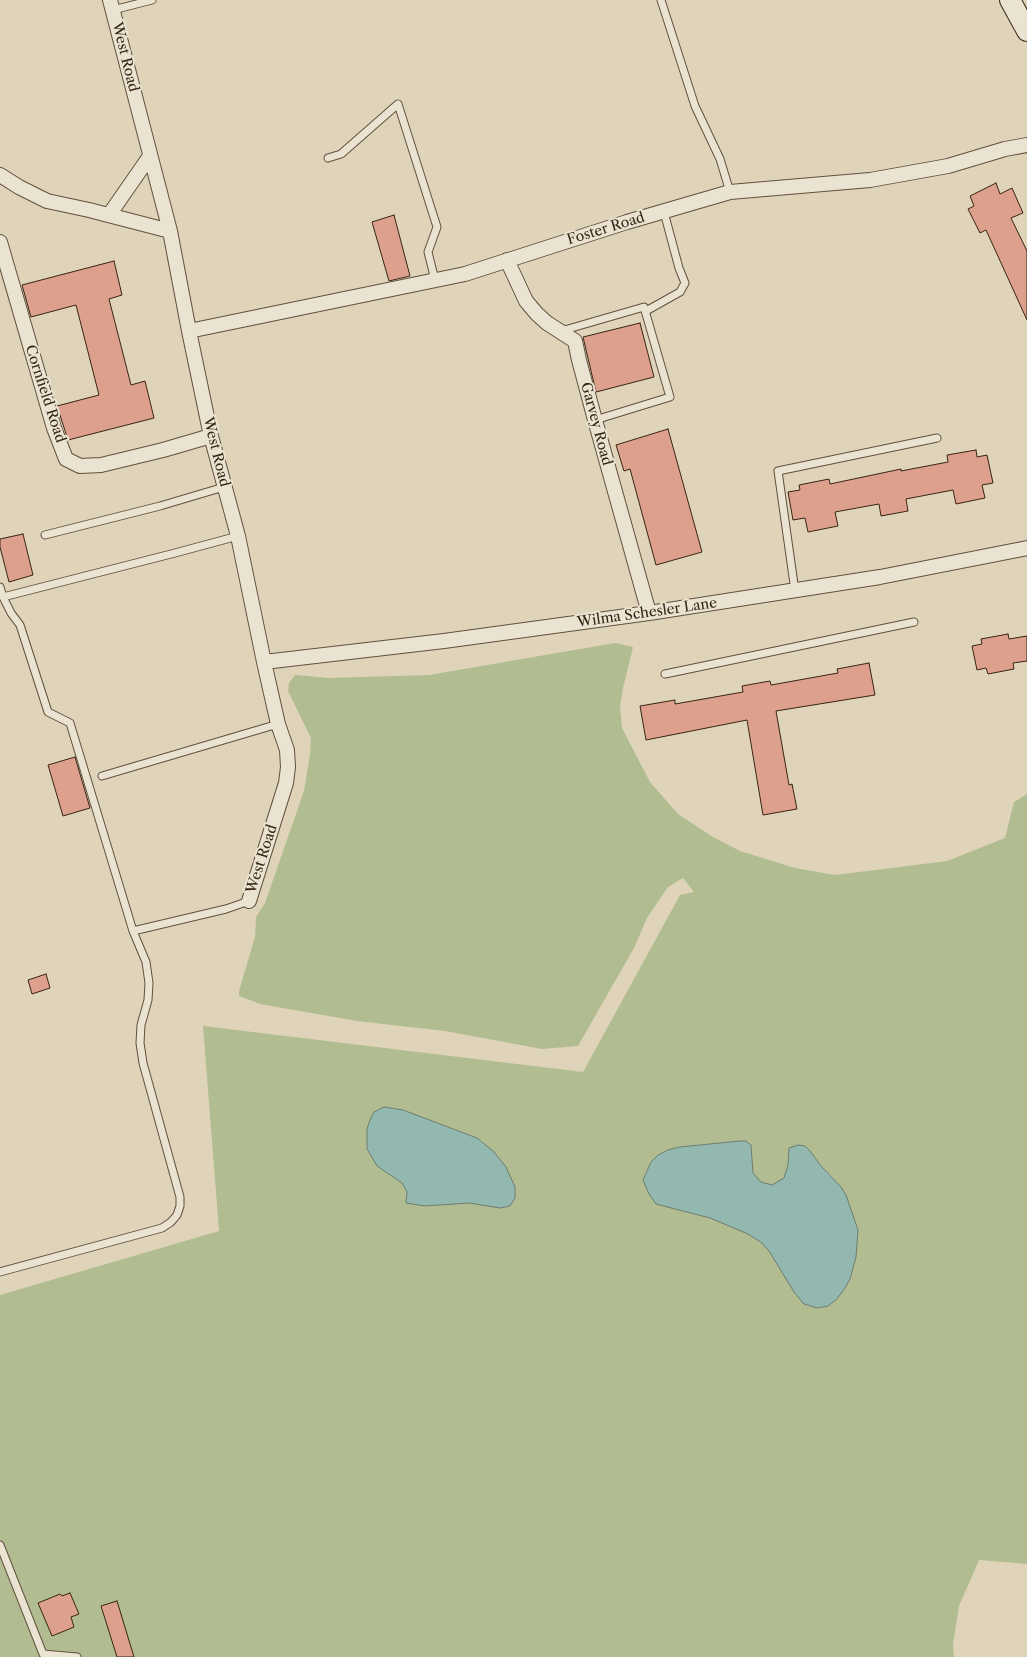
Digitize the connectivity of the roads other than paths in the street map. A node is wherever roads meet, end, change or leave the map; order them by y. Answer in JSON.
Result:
{"nodes":[{"id":1,"x":152,"y":0,"type":"edge"},
{"id":2,"x":661,"y":0,"type":"edge"},
{"id":3,"x":1010,"y":0,"type":"edge"},
{"id":4,"x":111,"y":5,"type":"edge"},
{"id":5,"x":1027,"y":31,"type":"edge"},
{"id":6,"x":1027,"y":145,"type":"edge"},
{"id":7,"x":150,"y":156,"type":"junction"},
{"id":8,"x":328,"y":158,"type":"dead end"},
{"id":9,"x":0,"y":175,"type":"edge"},
{"id":10,"x":730,"y":192,"type":"junction"},
{"id":11,"x":664,"y":212,"type":"junction"},
{"id":12,"x":109,"y":215,"type":"junction"},
{"id":13,"x":170,"y":231,"type":"junction"},
{"id":14,"x":0,"y":242,"type":"edge"},
{"id":15,"x":507,"y":260,"type":"junction"},
{"id":16,"x":435,"y":280,"type":"junction"},
{"id":17,"x":646,"y":311,"type":"junction"},
{"id":18,"x":189,"y":331,"type":"junction"},
{"id":19,"x":560,"y":331,"type":"junction"},
{"id":20,"x":595,"y":420,"type":"junction"},
{"id":21,"x":211,"y":436,"type":"junction"},
{"id":22,"x":937,"y":438,"type":"dead end"},
{"id":23,"x":224,"y":487,"type":"junction"},
{"id":24,"x":45,"y":535,"type":"dead end"},
{"id":25,"x":238,"y":536,"type":"junction"},
{"id":26,"x":1027,"y":548,"type":"edge"},
{"id":27,"x":0,"y":587,"type":"edge"},
{"id":28,"x":795,"y":591,"type":"junction"},
{"id":29,"x":3,"y":598,"type":"junction"},
{"id":30,"x":649,"y":613,"type":"junction"},
{"id":31,"x":914,"y":622,"type":"dead end"},
{"id":32,"x":264,"y":662,"type":"junction"},
{"id":33,"x":665,"y":674,"type":"dead end"},
{"id":34,"x":278,"y":724,"type":"junction"},
{"id":35,"x":102,"y":776,"type":"dead end"},
{"id":36,"x":249,"y":902,"type":"joint"},
{"id":37,"x":133,"y":931,"type":"junction"},
{"id":38,"x":0,"y":1272,"type":"edge"},
{"id":39,"x":0,"y":1545,"type":"edge"},
{"id":40,"x":43,"y":1654,"type":"junction"},
{"id":41,"x":34,"y":1657,"type":"edge"},
{"id":42,"x":77,"y":1657,"type":"edge"}],
"edges":[{"from":1,"to":4,"type":"lane"},
{"from":2,"to":10,"type":"lane"},
{"from":3,"to":5,"type":"main road"},
{"from":4,"to":7,"type":"street","name":"West Road"},
{"from":6,"to":10,"type":"street","name":"Foster Road"},
{"from":7,"to":12,"type":"street"},
{"from":7,"to":13,"type":"street","name":"West Road"},
{"from":8,"to":16,"type":"lane"},
{"from":9,"to":12,"type":"street"},
{"from":10,"to":11,"type":"street","name":"Foster Road"},
{"from":11,"to":15,"type":"street","name":"Foster Road"},
{"from":11,"to":17,"type":"lane"},
{"from":12,"to":13,"type":"street"},
{"from":13,"to":18,"type":"street","name":"West Road"},
{"from":14,"to":21,"type":"street","name":"Cornfield Road"},
{"from":15,"to":16,"type":"street","name":"Foster Road"},
{"from":15,"to":19,"type":"street","name":"Garvey Road"},
{"from":16,"to":18,"type":"street","name":"Foster Road"},
{"from":17,"to":19,"type":"lane"},
{"from":17,"to":20,"type":"lane"},
{"from":18,"to":21,"type":"street","name":"West Road"},
{"from":19,"to":20,"type":"street","name":"Garvey Road"},
{"from":20,"to":30,"type":"street","name":"Garvey Road"},
{"from":21,"to":23,"type":"street","name":"West Road"},
{"from":22,"to":28,"type":"lane"},
{"from":23,"to":24,"type":"lane"},
{"from":23,"to":25,"type":"street","name":"West Road"},
{"from":25,"to":29,"type":"lane"},
{"from":25,"to":32,"type":"street","name":"West Road"},
{"from":26,"to":28,"type":"street","name":"Wilma Schesler Lane"},
{"from":27,"to":29,"type":"lane"},
{"from":28,"to":30,"type":"street","name":"Wilma Schesler Lane"},
{"from":29,"to":37,"type":"lane"},
{"from":30,"to":32,"type":"street","name":"Wilma Schesler Lane"},
{"from":31,"to":33,"type":"lane"},
{"from":32,"to":34,"type":"street","name":"West Road"},
{"from":34,"to":35,"type":"lane"},
{"from":34,"to":36,"type":"street","name":"West Road"},
{"from":36,"to":37,"type":"lane"},
{"from":37,"to":38,"type":"lane"},
{"from":39,"to":40,"type":"lane"},
{"from":40,"to":41,"type":"lane"},
{"from":40,"to":42,"type":"lane"}]}
